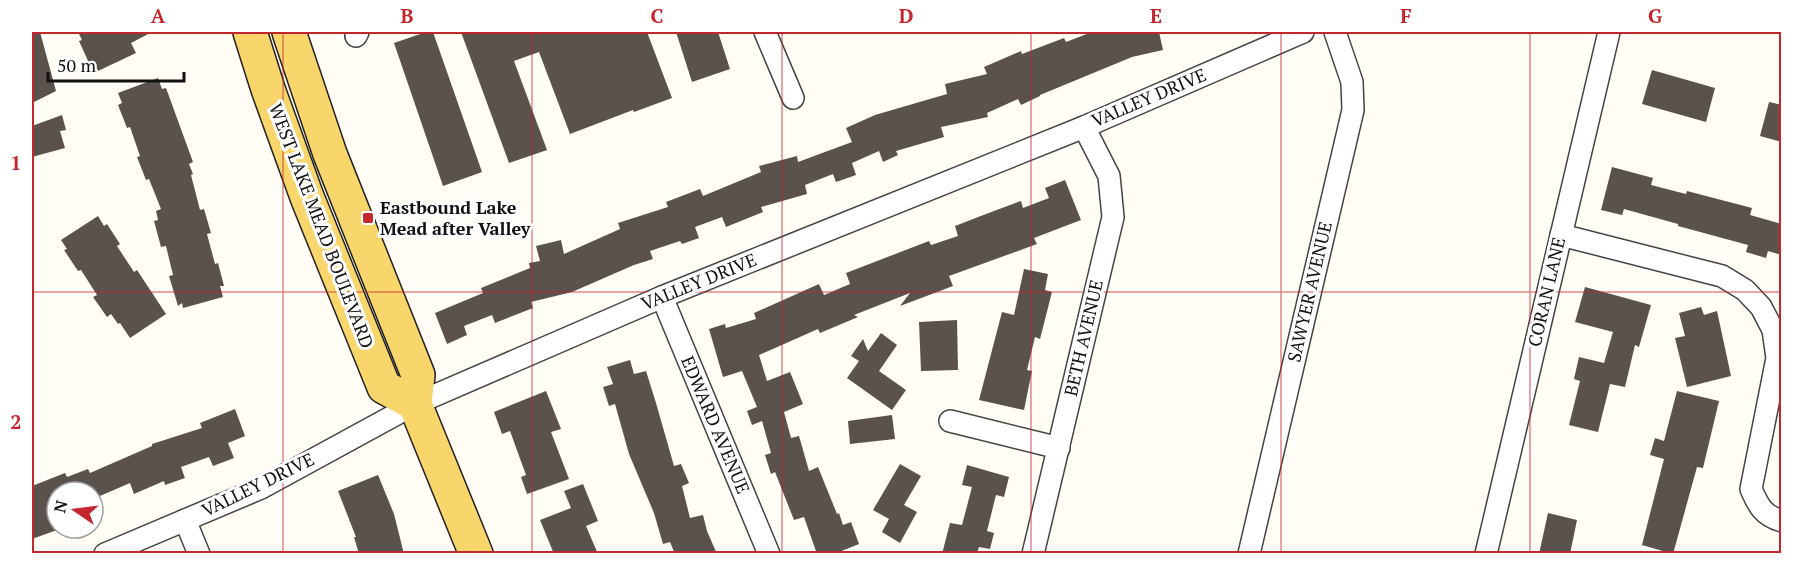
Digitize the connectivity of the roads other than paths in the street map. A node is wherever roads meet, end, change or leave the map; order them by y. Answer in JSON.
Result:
{"nodes":[{"id":1,"x":250,"y":32,"type":"edge"},
{"id":2,"x":290,"y":32,"type":"edge"},
{"id":3,"x":765,"y":32,"type":"edge"},
{"id":4,"x":1303,"y":32,"type":"edge"},
{"id":5,"x":1335,"y":32,"type":"edge"},
{"id":6,"x":1609,"y":32,"type":"edge"},
{"id":7,"x":793,"y":98,"type":"dead end"},
{"id":8,"x":1084,"y":127,"type":"junction"},
{"id":9,"x":1561,"y":235,"type":"junction"},
{"id":10,"x":662,"y":297,"type":"junction"},
{"id":11,"x":1777,"y":329,"type":"edge"},
{"id":12,"x":415,"y":404,"type":"junction"},
{"id":13,"x":950,"y":421,"type":"dead end"},
{"id":14,"x":1059,"y":448,"type":"junction"},
{"id":15,"x":185,"y":520,"type":"junction"},
{"id":16,"x":1782,"y":521,"type":"edge"},
{"id":17,"x":105,"y":554,"type":"edge"},
{"id":18,"x":199,"y":554,"type":"edge"},
{"id":19,"x":476,"y":554,"type":"edge"},
{"id":20,"x":769,"y":554,"type":"edge"},
{"id":21,"x":1034,"y":554,"type":"edge"},
{"id":22,"x":1249,"y":554,"type":"edge"},
{"id":23,"x":1486,"y":554,"type":"edge"}],
"edges":[{"from":1,"to":12,"type":"main road","name":"WEST LAKE MEAD BOULEVARD"},
{"from":2,"to":12,"type":"main road","name":"WEST LAKE MEAD BOULEVARD"},
{"from":3,"to":7,"type":"street"},
{"from":4,"to":8,"type":"street","name":"VALLEY DRIVE"},
{"from":5,"to":22,"type":"street","name":"SAWYER AVENUE"},
{"from":6,"to":9,"type":"street","name":"CORAN LANE"},
{"from":8,"to":10,"type":"street","name":"VALLEY DRIVE"},
{"from":8,"to":14,"type":"street","name":"BETH AVENUE"},
{"from":9,"to":11,"type":"street"},
{"from":9,"to":23,"type":"street","name":"CORAN LANE"},
{"from":10,"to":12,"type":"street","name":"VALLEY DRIVE"},
{"from":10,"to":20,"type":"street","name":"EDWARD AVENUE"},
{"from":11,"to":16,"type":"street"},
{"from":12,"to":15,"type":"street","name":"VALLEY DRIVE"},
{"from":12,"to":19,"type":"main road","name":"WEST LAKE MEAD BOULEVARD"},
{"from":13,"to":14,"type":"street"},
{"from":14,"to":21,"type":"street","name":"BETH AVENUE"},
{"from":15,"to":17,"type":"street","name":"VALLEY DRIVE"},
{"from":15,"to":18,"type":"street"}]}
